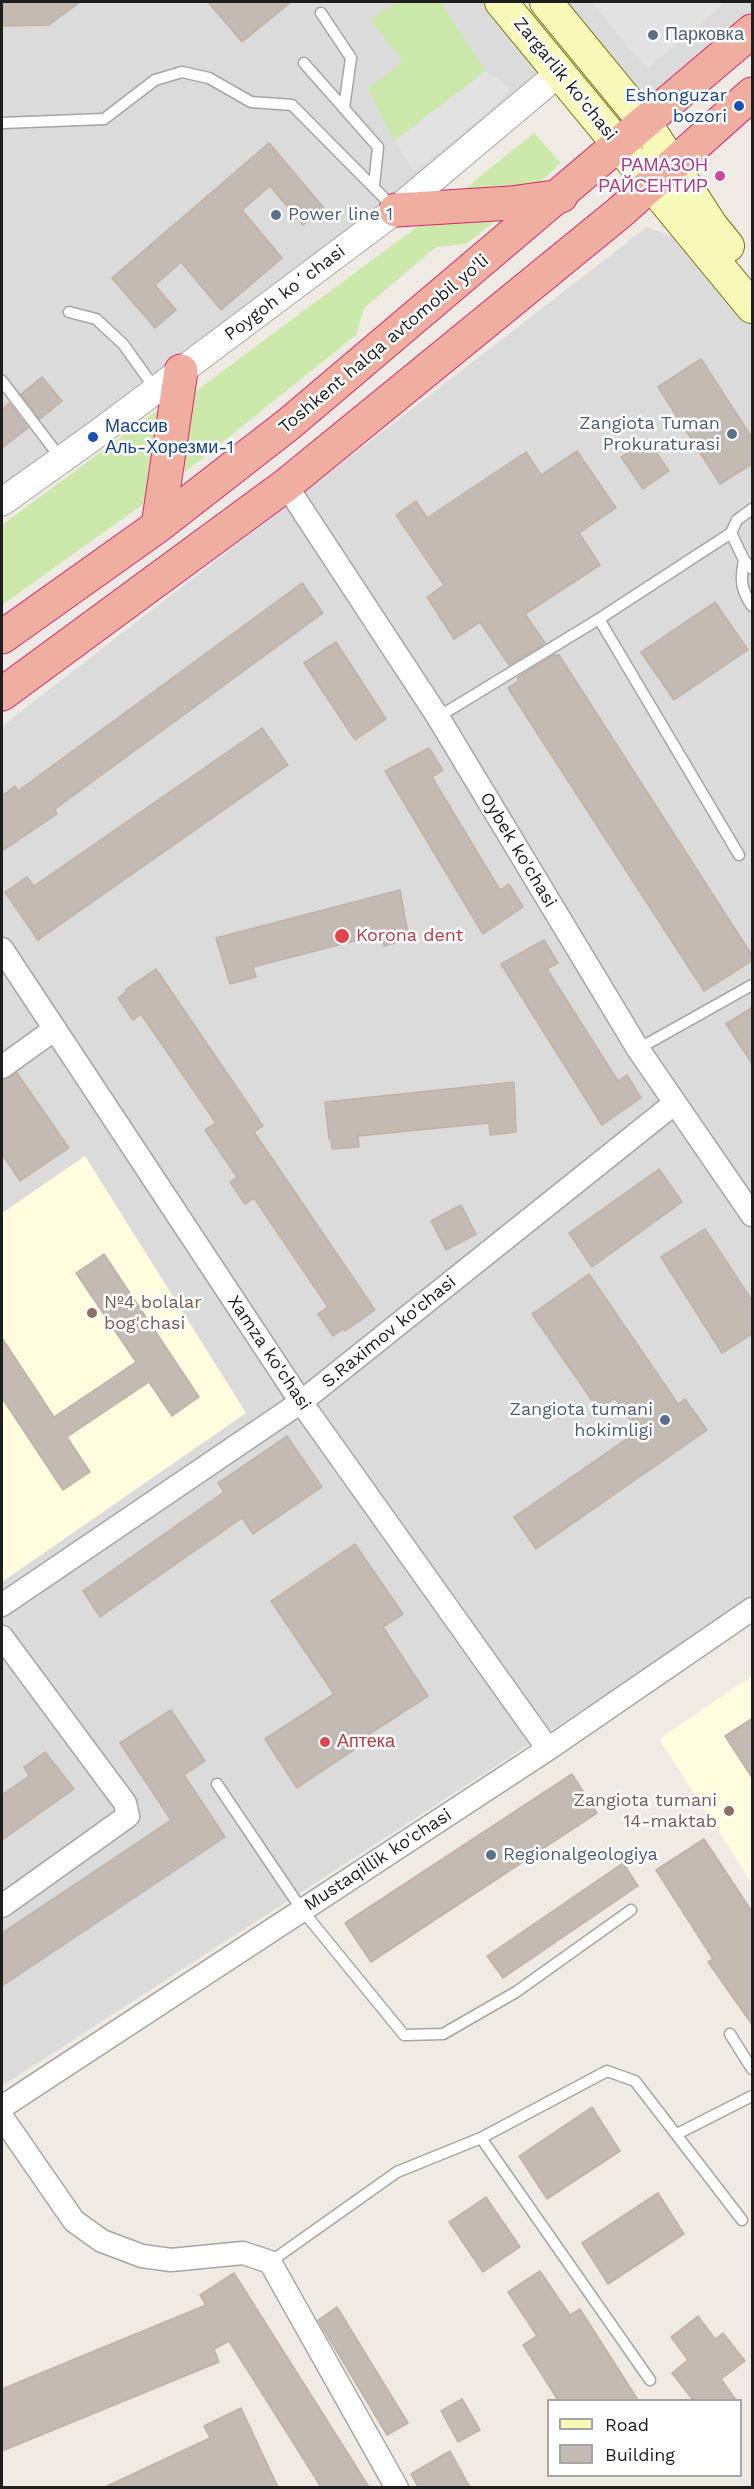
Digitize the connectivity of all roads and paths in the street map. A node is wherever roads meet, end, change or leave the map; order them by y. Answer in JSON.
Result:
{"nodes":[{"id":1,"x":501,"y":2,"type":"edge"},
{"id":2,"x":546,"y":2,"type":"edge"},
{"id":3,"x":321,"y":13,"type":"dead end"},
{"id":4,"x":753,"y":32,"type":"edge"},
{"id":5,"x":304,"y":63,"type":"dead end"},
{"id":6,"x":559,"y":73,"type":"junction"},
{"id":7,"x":753,"y":94,"type":"edge"},
{"id":8,"x":344,"y":108,"type":"junction"},
{"id":9,"x":2,"y":123,"type":"edge"},
{"id":10,"x":646,"y":124,"type":"junction"},
{"id":11,"x":619,"y":146,"type":"junction"},
{"id":12,"x":662,"y":176,"type":"junction"},
{"id":13,"x":374,"y":185,"type":"junction"},
{"id":14,"x":561,"y":196,"type":"junction"},
{"id":15,"x":396,"y":210,"type":"junction"},
{"id":16,"x":753,"y":275,"type":"edge"},
{"id":17,"x":753,"y":307,"type":"edge"},
{"id":18,"x":69,"y":312,"type":"dead end"},
{"id":19,"x":2,"y":381,"type":"edge"},
{"id":20,"x":168,"y":381,"type":"junction"},
{"id":21,"x":62,"y":460,"type":"junction"},
{"id":22,"x":286,"y":485,"type":"junction"},
{"id":23,"x":2,"y":502,"type":"edge"},
{"id":24,"x":753,"y":509,"type":"edge"},
{"id":25,"x":158,"y":526,"type":"junction"},
{"id":26,"x":731,"y":533,"type":"junction"},
{"id":27,"x":744,"y":560,"type":"junction"},
{"id":28,"x":753,"y":569,"type":"edge"},
{"id":29,"x":753,"y":606,"type":"edge"},
{"id":30,"x":599,"y":619,"type":"junction"},
{"id":31,"x":2,"y":637,"type":"edge"},
{"id":32,"x":2,"y":694,"type":"edge"},
{"id":33,"x":438,"y":717,"type":"junction"},
{"id":34,"x":739,"y":855,"type":"dead end"},
{"id":35,"x":2,"y":949,"type":"edge"},
{"id":36,"x":753,"y":985,"type":"edge"},
{"id":37,"x":55,"y":1029,"type":"junction"},
{"id":38,"x":638,"y":1049,"type":"junction"},
{"id":39,"x":2,"y":1067,"type":"edge"},
{"id":40,"x":675,"y":1103,"type":"junction"},
{"id":41,"x":753,"y":1215,"type":"edge"},
{"id":42,"x":301,"y":1402,"type":"junction"},
{"id":43,"x":2,"y":1605,"type":"edge"},
{"id":44,"x":753,"y":1609,"type":"edge"},
{"id":45,"x":2,"y":1637,"type":"edge"},
{"id":46,"x":548,"y":1749,"type":"junction"},
{"id":47,"x":217,"y":1784,"type":"dead end"},
{"id":48,"x":2,"y":1906,"type":"edge"},
{"id":49,"x":302,"y":1910,"type":"junction"},
{"id":50,"x":631,"y":1910,"type":"dead end"},
{"id":51,"x":730,"y":2034,"type":"dead end"},
{"id":52,"x":753,"y":2069,"type":"edge"},
{"id":53,"x":753,"y":2096,"type":"edge"},
{"id":54,"x":2,"y":2107,"type":"edge"},
{"id":55,"x":2,"y":2117,"type":"edge"},
{"id":56,"x":677,"y":2134,"type":"junction"},
{"id":57,"x":481,"y":2138,"type":"junction"},
{"id":58,"x":742,"y":2220,"type":"dead end"},
{"id":59,"x":270,"y":2262,"type":"junction"},
{"id":60,"x":650,"y":2380,"type":"dead end"},
{"id":61,"x":397,"y":2487,"type":"edge"}],
"edges":[{"from":1,"to":6,"type":"main road","name":"Zargarlik ko'chasi"},
{"from":2,"to":10,"type":"main road","name":"Zargarlik ko'chasi"},
{"from":3,"to":8,"type":"lane"},
{"from":4,"to":10,"type":"highway","name":"Toshkent halqa avtomobil yo'li"},
{"from":5,"to":8,"type":"lane"},
{"from":6,"to":11,"type":"main road","name":"Zargarlik ko'chasi"},
{"from":6,"to":15,"type":"street","name":"Poygoh koʻchasi"},
{"from":7,"to":12,"type":"highway"},
{"from":8,"to":13,"type":"lane"},
{"from":9,"to":13,"type":"lane"},
{"from":10,"to":11,"type":"highway","name":"Toshkent halqa avtomobil yo'li"},
{"from":10,"to":12,"type":"main road","name":"Zargarlik ko'chasi"},
{"from":11,"to":12,"type":"main road","name":"Zargarlik ko'chasi"},
{"from":11,"to":14,"type":"highway","name":"Toshkent halqa avtomobil yo'li"},
{"from":12,"to":16,"type":"main road"},
{"from":12,"to":17,"type":"main road"},
{"from":12,"to":22,"type":"highway"},
{"from":13,"to":15,"type":"lane"},
{"from":14,"to":15,"type":"highway"},
{"from":14,"to":25,"type":"highway","name":"Toshkent halqa avtomobil yo'li"},
{"from":15,"to":20,"type":"street","name":"Poygoh koʻchasi"},
{"from":18,"to":20,"type":"lane"},
{"from":19,"to":21,"type":"lane"},
{"from":20,"to":21,"type":"street","name":"Poygoh koʻchasi"},
{"from":20,"to":25,"type":"highway"},
{"from":21,"to":23,"type":"street","name":"Poygoh koʻchasi"},
{"from":22,"to":32,"type":"highway"},
{"from":22,"to":33,"type":"street","name":"Oybek ko'chasi"},
{"from":24,"to":26,"type":"lane"},
{"from":25,"to":31,"type":"highway","name":"Toshkent halqa avtomobil yo'li"},
{"from":26,"to":27,"type":"lane"},
{"from":26,"to":30,"type":"lane"},
{"from":27,"to":28,"type":"lane"},
{"from":27,"to":29,"type":"lane"},
{"from":30,"to":33,"type":"lane"},
{"from":30,"to":34,"type":"lane"},
{"from":33,"to":38,"type":"street","name":"Oybek ko'chasi"},
{"from":35,"to":37,"type":"street","name":"Xamza ko'chasi"},
{"from":36,"to":38,"type":"lane"},
{"from":37,"to":39,"type":"street"},
{"from":37,"to":42,"type":"street","name":"Xamza ko'chasi"},
{"from":38,"to":40,"type":"street","name":"Oybek ko'chasi"},
{"from":40,"to":41,"type":"street","name":"Oybek ko'chasi"},
{"from":40,"to":42,"type":"street","name":"S.Raximov ko'chasi"},
{"from":42,"to":43,"type":"street","name":"S.Raximov ko'chasi"},
{"from":42,"to":46,"type":"street","name":"Xamza ko'chasi"},
{"from":44,"to":46,"type":"street","name":"Mustaqillik ko'chasi"},
{"from":45,"to":48,"type":"street"},
{"from":46,"to":49,"type":"street","name":"Mustaqillik ko'chasi"},
{"from":47,"to":49,"type":"lane"},
{"from":49,"to":50,"type":"lane"},
{"from":49,"to":54,"type":"street","name":"Mustaqillik ko'chasi"},
{"from":51,"to":52,"type":"lane"},
{"from":53,"to":56,"type":"lane"},
{"from":55,"to":59,"type":"street"},
{"from":56,"to":57,"type":"lane"},
{"from":56,"to":58,"type":"lane"},
{"from":57,"to":59,"type":"lane"},
{"from":57,"to":60,"type":"lane"},
{"from":59,"to":61,"type":"street"}]}
